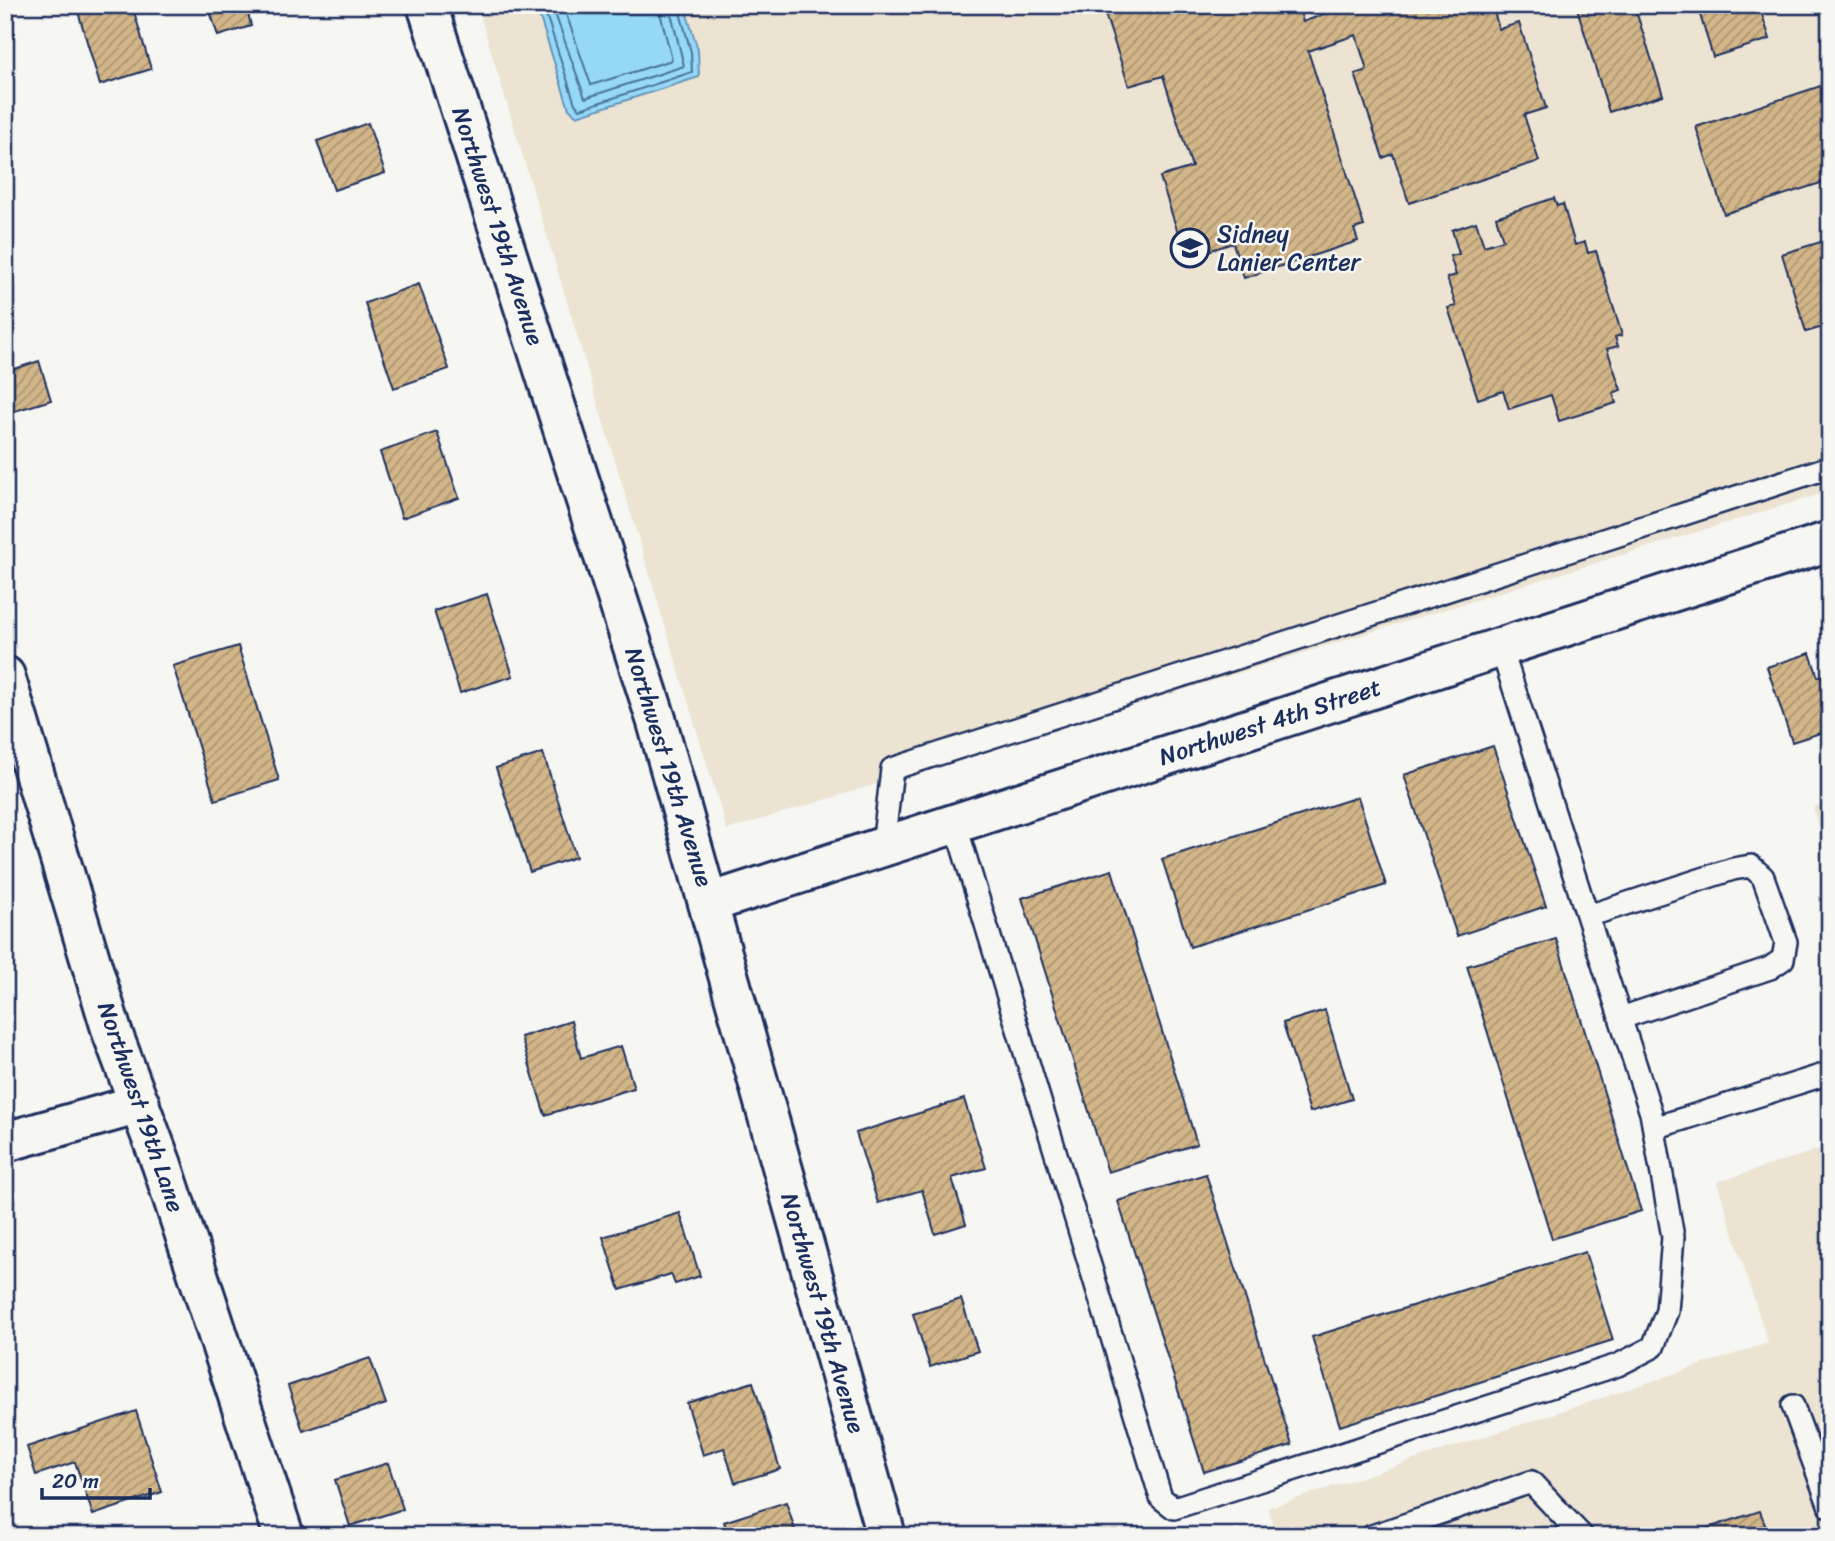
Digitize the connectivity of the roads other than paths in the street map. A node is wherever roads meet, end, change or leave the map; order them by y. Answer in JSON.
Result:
{"nodes":[{"id":1,"x":427,"y":5,"type":"edge"},
{"id":2,"x":1830,"y":467,"type":"edge"},
{"id":3,"x":1830,"y":541,"type":"edge"},
{"id":4,"x":1501,"y":648,"type":"junction"},
{"id":5,"x":5,"y":676,"type":"edge"},
{"id":6,"x":955,"y":823,"type":"junction"},
{"id":7,"x":883,"y":847,"type":"junction"},
{"id":8,"x":709,"y":903,"type":"junction"},
{"id":9,"x":1588,"y":916,"type":"junction"},
{"id":10,"x":1621,"y":1018,"type":"junction"},
{"id":11,"x":1830,"y":1073,"type":"edge"},
{"id":12,"x":140,"y":1104,"type":"junction"},
{"id":13,"x":1654,"y":1128,"type":"junction"},
{"id":14,"x":5,"y":1142,"type":"edge"},
{"id":15,"x":1793,"y":1406,"type":"dead end"},
{"id":16,"x":1830,"y":1507,"type":"edge"},
{"id":17,"x":284,"y":1536,"type":"edge"},
{"id":18,"x":886,"y":1536,"type":"edge"},
{"id":19,"x":1372,"y":1536,"type":"edge"},
{"id":20,"x":1583,"y":1536,"type":"edge"}],
"edges":[{"from":1,"to":8,"type":"street","name":"Northwest 19th Avenue"},
{"from":2,"to":7,"type":"lane"},
{"from":3,"to":4,"type":"street","name":"Northwest 4th Street"},
{"from":4,"to":6,"type":"street","name":"Northwest 4th Street"},
{"from":4,"to":9,"type":"lane"},
{"from":5,"to":12,"type":"street","name":"Northwest 19th Lane"},
{"from":6,"to":7,"type":"street","name":"Northwest 4th Street"},
{"from":6,"to":13,"type":"lane"},
{"from":7,"to":8,"type":"street","name":"Northwest 4th Street"},
{"from":8,"to":18,"type":"street","name":"Northwest 19th Avenue"},
{"from":9,"to":10,"type":"lane"},
{"from":9,"to":10,"type":"lane"},
{"from":10,"to":13,"type":"lane"},
{"from":11,"to":13,"type":"lane"},
{"from":12,"to":14,"type":"street"},
{"from":12,"to":17,"type":"street","name":"Northwest 19th Lane"},
{"from":15,"to":16,"type":"lane"},
{"from":19,"to":20,"type":"lane"}]}
